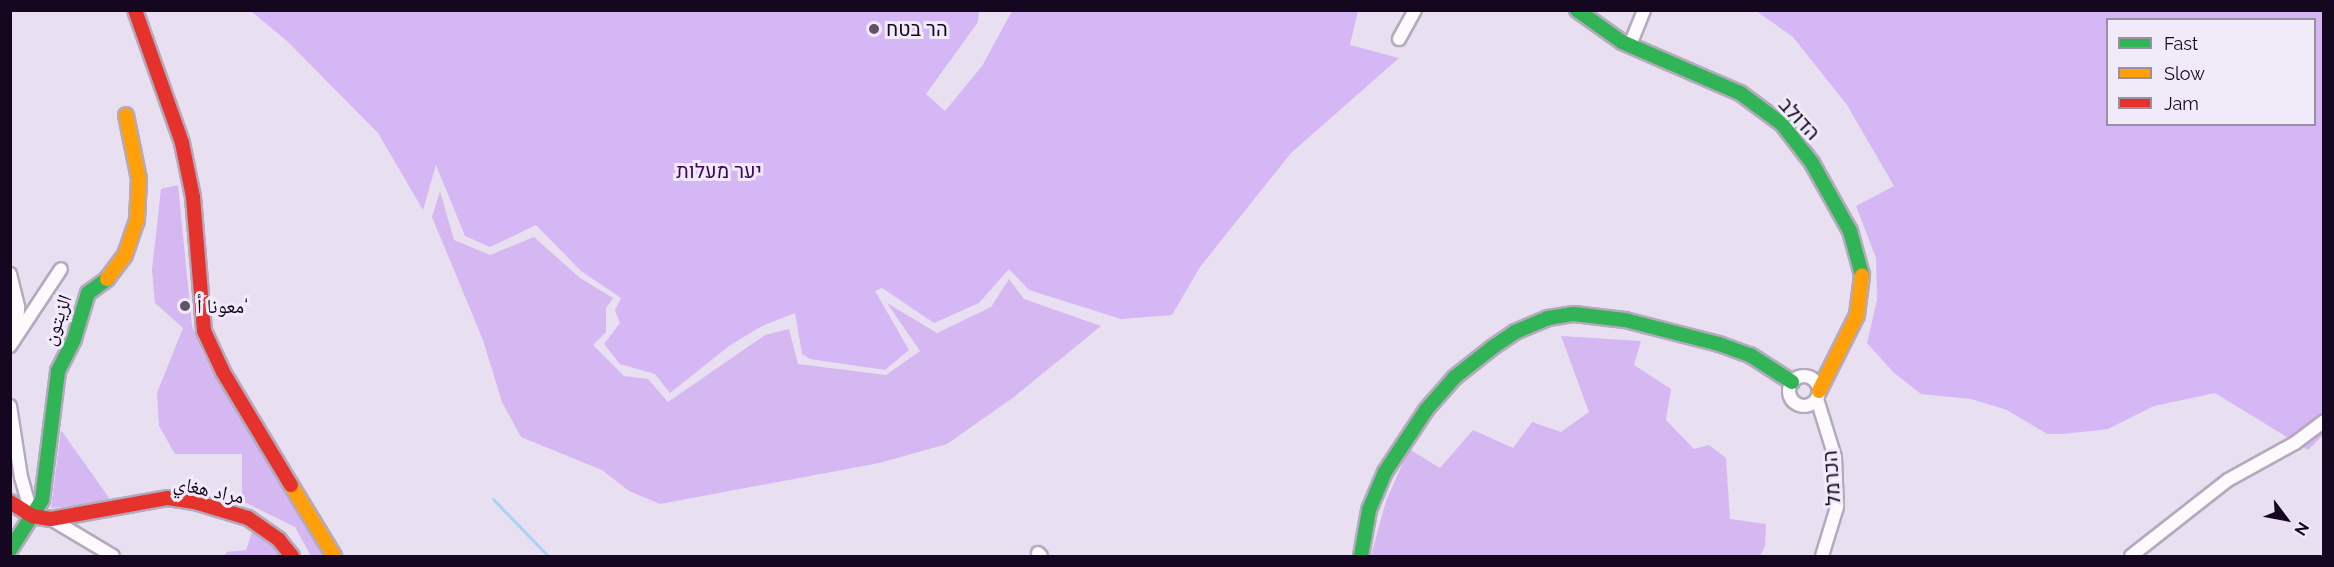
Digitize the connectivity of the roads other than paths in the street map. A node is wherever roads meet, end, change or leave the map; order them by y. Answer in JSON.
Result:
{"nodes":[{"id":1,"x":135,"y":10,"type":"edge"},
{"id":2,"x":1415,"y":10,"type":"edge"},
{"id":3,"x":1577,"y":10,"type":"edge"},
{"id":4,"x":1644,"y":10,"type":"edge"},
{"id":5,"x":1399,"y":39,"type":"dead end"},
{"id":6,"x":1630,"y":45,"type":"junction"},
{"id":7,"x":126,"y":115,"type":"dead end"},
{"id":8,"x":61,"y":269,"type":"dead end"},
{"id":9,"x":10,"y":274,"type":"edge"},
{"id":10,"x":17,"y":334,"type":"junction"},
{"id":11,"x":10,"y":346,"type":"edge"},
{"id":12,"x":1839,"y":350,"type":"junction"},
{"id":13,"x":1798,"y":380,"type":"junction"},
{"id":14,"x":1818,"y":395,"type":"junction"},
{"id":15,"x":10,"y":406,"type":"edge"},
{"id":16,"x":2324,"y":421,"type":"edge"},
{"id":17,"x":10,"y":502,"type":"edge"},
{"id":18,"x":32,"y":516,"type":"junction"},
{"id":19,"x":51,"y":519,"type":"junction"},
{"id":20,"x":10,"y":550,"type":"edge"},
{"id":21,"x":113,"y":556,"type":"edge"},
{"id":22,"x":292,"y":556,"type":"edge"},
{"id":23,"x":334,"y":556,"type":"edge"},
{"id":24,"x":1361,"y":556,"type":"edge"},
{"id":25,"x":1821,"y":556,"type":"edge"},
{"id":26,"x":2131,"y":556,"type":"edge"}],
"edges":[{"from":1,"to":23,"type":"street"},
{"from":2,"to":5,"type":"street"},
{"from":3,"to":6,"type":"street","name":"הדולב"},
{"from":4,"to":6,"type":"street"},
{"from":6,"to":12,"type":"street","name":"הדולב"},
{"from":7,"to":18,"type":"street","name":"الزيتون"},
{"from":8,"to":10,"type":"street"},
{"from":9,"to":10,"type":"street"},
{"from":10,"to":11,"type":"street"},
{"from":12,"to":13,"type":"street","name":"הדולב"},
{"from":12,"to":14,"type":"street","name":"הדולב"},
{"from":13,"to":14,"type":"street"},
{"from":13,"to":14,"type":"street"},
{"from":13,"to":24,"type":"street"},
{"from":14,"to":25,"type":"street","name":"הכרמל"},
{"from":15,"to":18,"type":"street"},
{"from":16,"to":26,"type":"street"},
{"from":17,"to":18,"type":"street"},
{"from":18,"to":19,"type":"street","name":"مراد هغاي"},
{"from":18,"to":20,"type":"street","name":"الزيتون"},
{"from":19,"to":21,"type":"street"},
{"from":19,"to":22,"type":"street","name":"مراد هغاي"}]}
